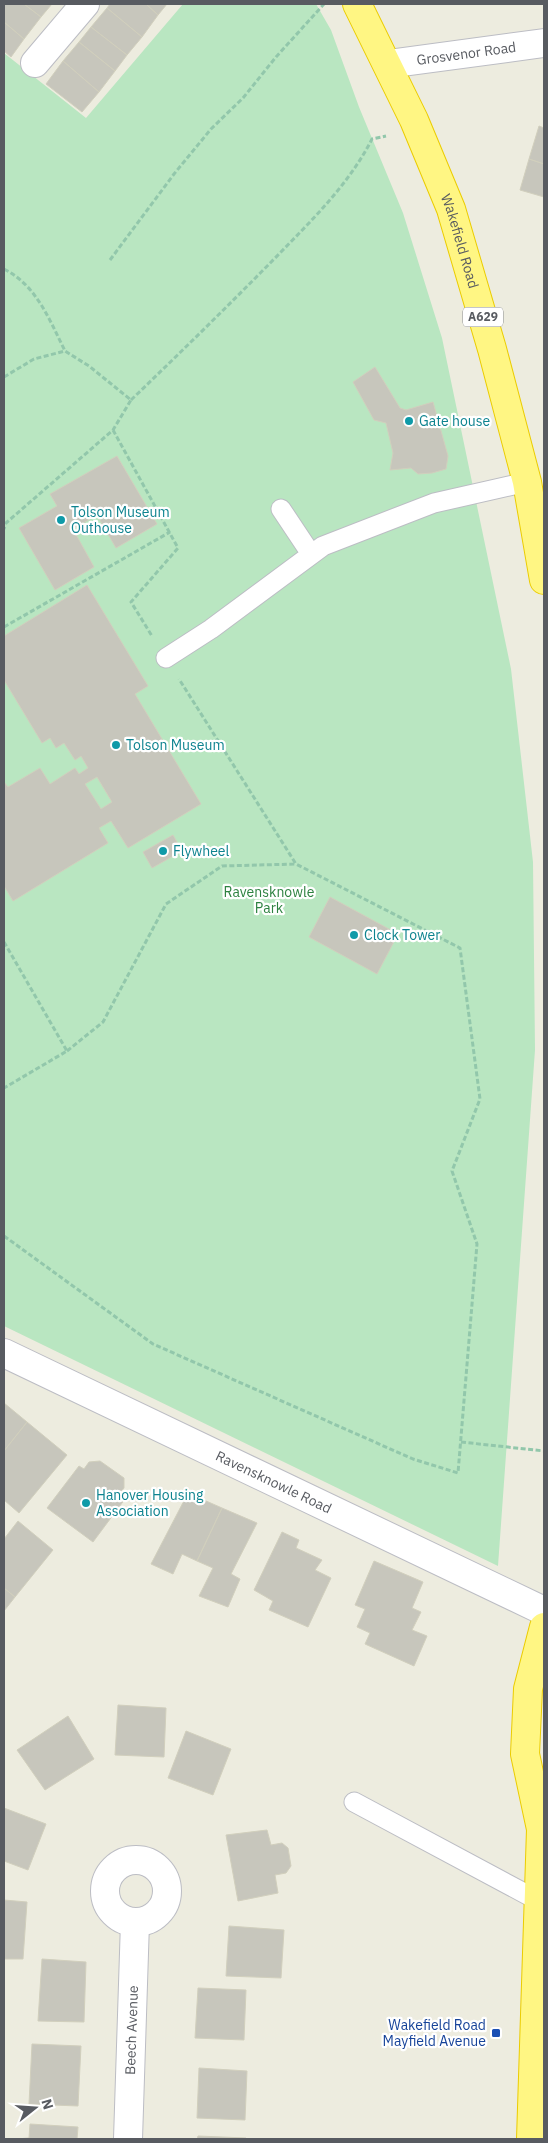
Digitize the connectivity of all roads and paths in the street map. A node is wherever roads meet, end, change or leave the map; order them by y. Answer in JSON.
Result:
{"nodes":[{"id":1,"x":85,"y":4,"type":"edge"},
{"id":2,"x":324,"y":4,"type":"edge"},
{"id":3,"x":357,"y":4,"type":"edge"},
{"id":4,"x":544,"y":43,"type":"edge"},
{"id":5,"x":35,"y":63,"type":"dead end"},
{"id":6,"x":388,"y":64,"type":"junction"},
{"id":7,"x":389,"y":144,"type":"dead end"},
{"id":8,"x":110,"y":260,"type":"dead end"},
{"id":9,"x":4,"y":269,"type":"edge"},
{"id":10,"x":65,"y":351,"type":"junction"},
{"id":11,"x":4,"y":377,"type":"edge"},
{"id":12,"x":131,"y":400,"type":"junction"},
{"id":13,"x":113,"y":430,"type":"junction"},
{"id":14,"x":527,"y":482,"type":"junction"},
{"id":15,"x":281,"y":509,"type":"dead end"},
{"id":16,"x":4,"y":528,"type":"edge"},
{"id":17,"x":170,"y":532,"type":"junction"},
{"id":18,"x":311,"y":554,"type":"junction"},
{"id":19,"x":544,"y":580,"type":"edge"},
{"id":20,"x":4,"y":627,"type":"edge"},
{"id":21,"x":166,"y":658,"type":"junction"},
{"id":22,"x":296,"y":864,"type":"junction"},
{"id":23,"x":4,"y":942,"type":"edge"},
{"id":24,"x":67,"y":1051,"type":"junction"},
{"id":25,"x":4,"y":1088,"type":"edge"},
{"id":26,"x":4,"y":1236,"type":"edge"},
{"id":27,"x":4,"y":1353,"type":"edge"},
{"id":28,"x":461,"y":1442,"type":"junction"},
{"id":29,"x":544,"y":1451,"type":"edge"},
{"id":30,"x":544,"y":1611,"type":"edge"},
{"id":31,"x":544,"y":1627,"type":"edge"},
{"id":32,"x":354,"y":1802,"type":"dead end"},
{"id":33,"x":543,"y":1824,"type":"edge"},
{"id":34,"x":539,"y":1901,"type":"junction"},
{"id":35,"x":135,"y":1922,"type":"dead end"},
{"id":36,"x":539,"y":2068,"type":"edge"},
{"id":37,"x":128,"y":2139,"type":"edge"},
{"id":38,"x":531,"y":2139,"type":"edge"}],
"edges":[{"from":1,"to":5,"type":"street"},
{"from":2,"to":8,"type":"path"},
{"from":3,"to":6,"type":"highway","name":"Wakefield Road","number":"A629"},
{"from":4,"to":6,"type":"street","name":"Grosvenor Road"},
{"from":6,"to":14,"type":"highway","name":"Wakefield Road","number":"A629"},
{"from":7,"to":12,"type":"path"},
{"from":9,"to":10,"type":"path"},
{"from":10,"to":11,"type":"path"},
{"from":10,"to":12,"type":"path"},
{"from":12,"to":13,"type":"path"},
{"from":13,"to":16,"type":"path"},
{"from":13,"to":17,"type":"path"},
{"from":14,"to":18,"type":"lane"},
{"from":14,"to":19,"type":"highway","name":"Wakefield Road","number":"A629"},
{"from":15,"to":18,"type":"lane"},
{"from":17,"to":20,"type":"path"},
{"from":17,"to":21,"type":"path"},
{"from":18,"to":21,"type":"lane"},
{"from":21,"to":22,"type":"path"},
{"from":22,"to":24,"type":"path"},
{"from":22,"to":28,"type":"path"},
{"from":23,"to":24,"type":"path"},
{"from":24,"to":25,"type":"path"},
{"from":26,"to":28,"type":"path"},
{"from":27,"to":30,"type":"street","name":"Ravensknowle Road"},
{"from":28,"to":29,"type":"path"},
{"from":31,"to":33,"type":"highway"},
{"from":32,"to":34,"type":"lane"},
{"from":33,"to":34,"type":"highway"},
{"from":34,"to":36,"type":"highway"},
{"from":35,"to":37,"type":"street","name":"Beech Avenue"},
{"from":36,"to":38,"type":"highway"}]}
